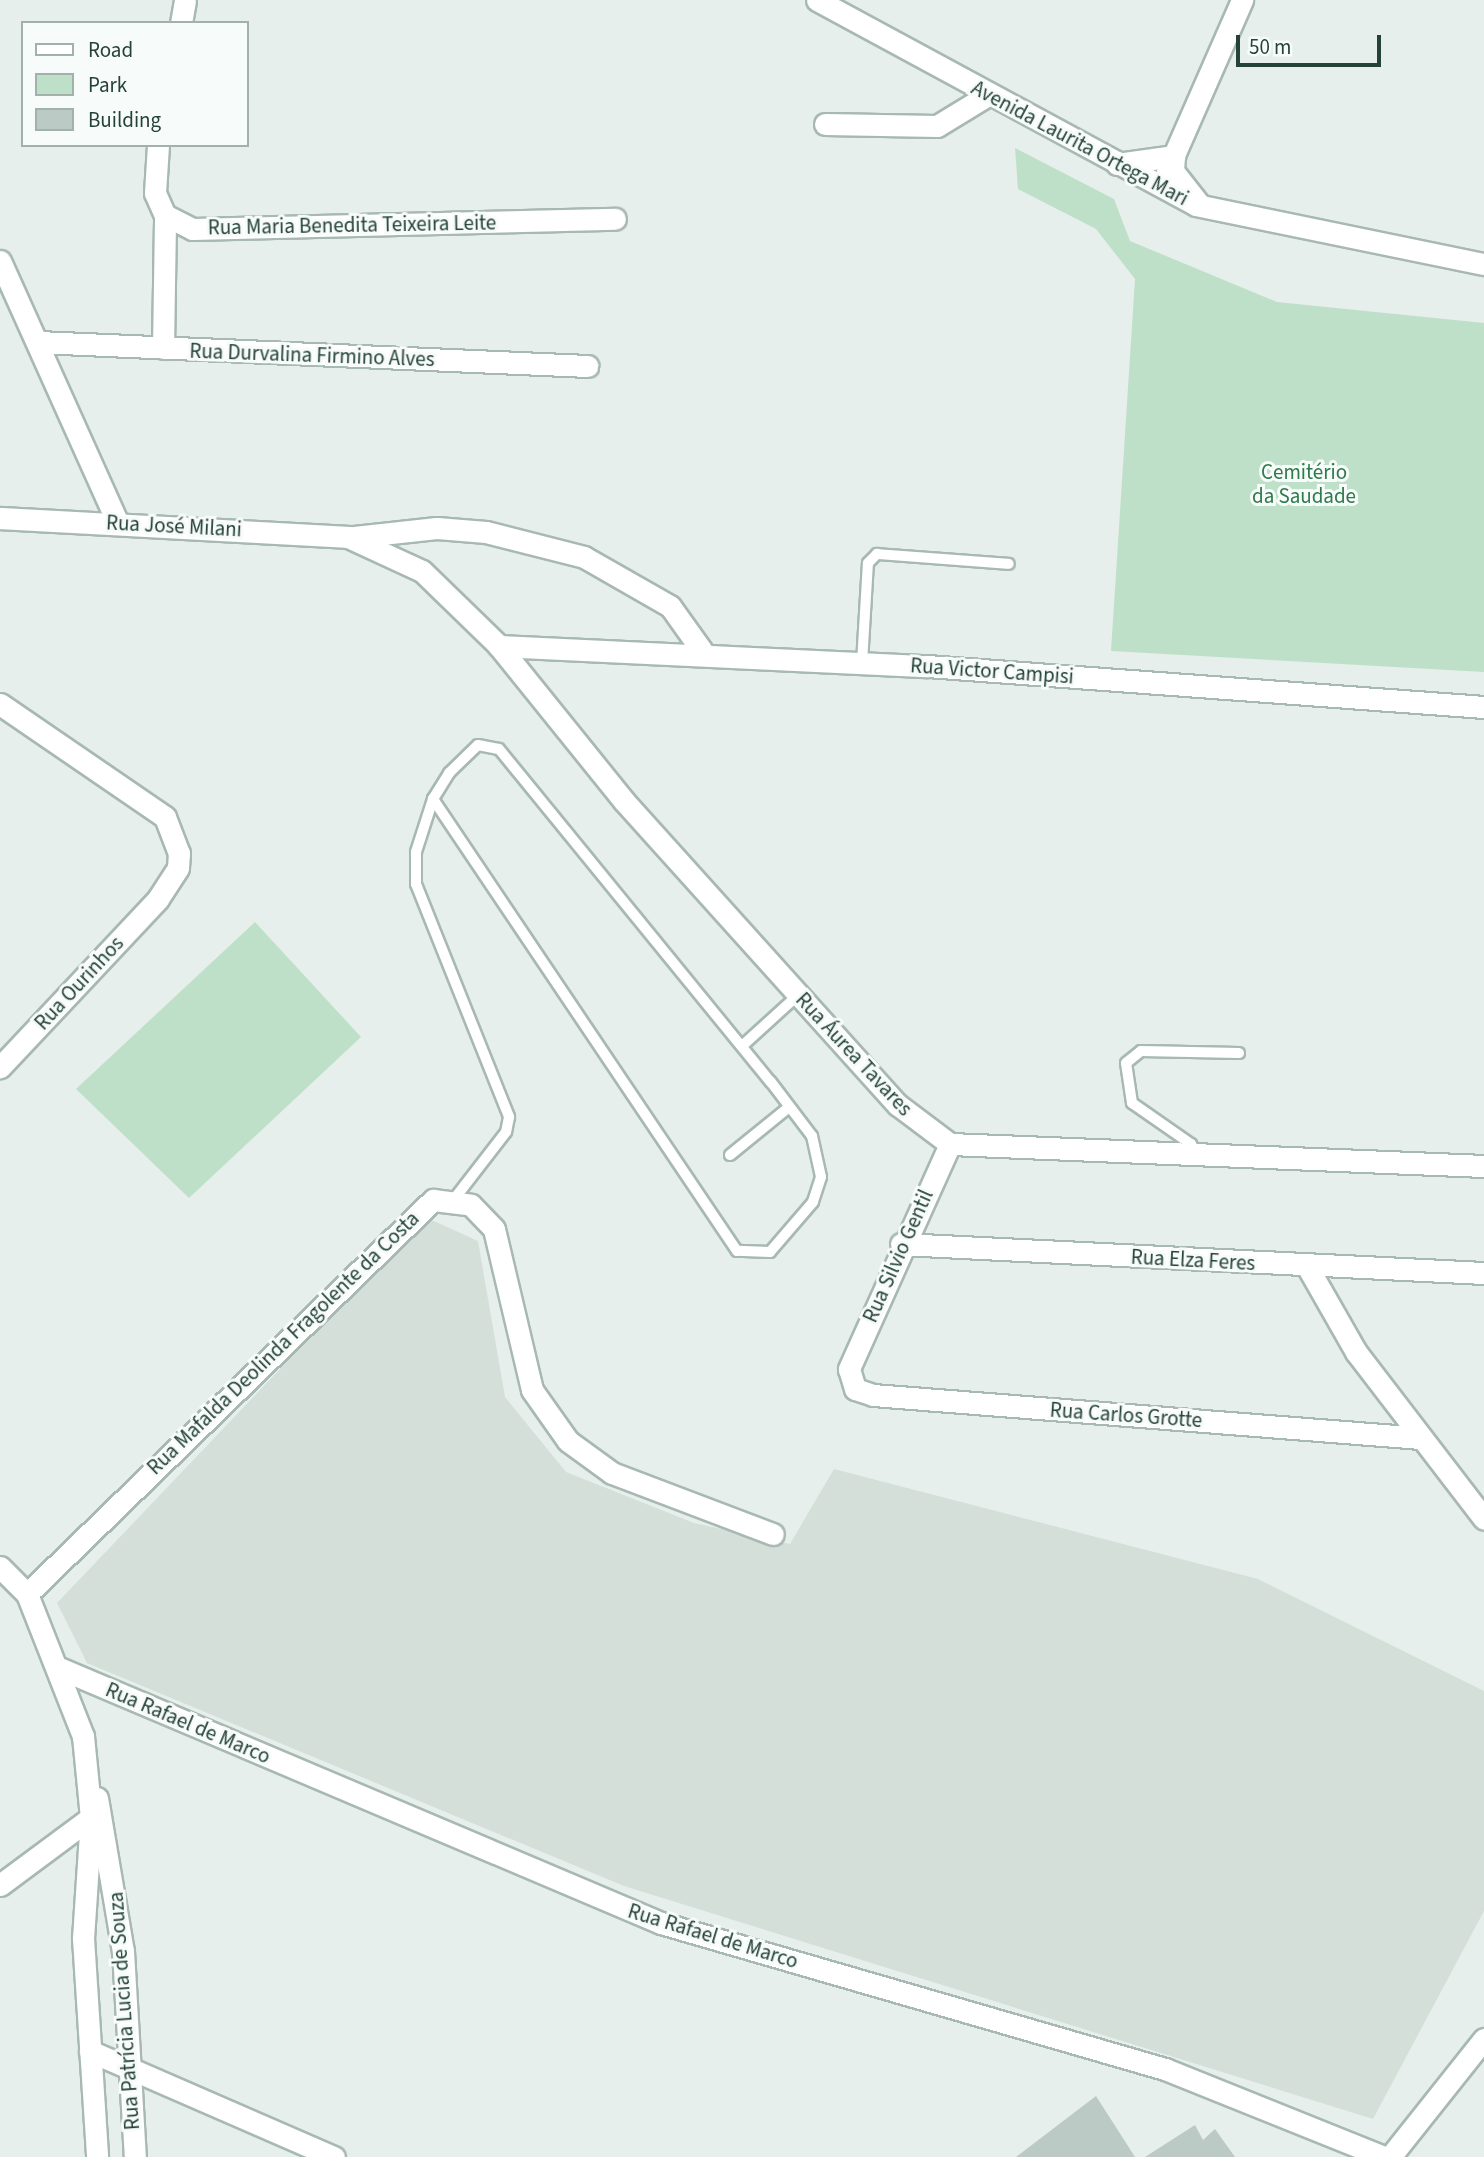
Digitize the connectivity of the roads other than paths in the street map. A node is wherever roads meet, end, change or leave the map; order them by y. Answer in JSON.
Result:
{"nodes":[{"id":1,"x":185,"y":0,"type":"edge"},
{"id":2,"x":817,"y":0,"type":"edge"},
{"id":3,"x":1242,"y":0,"type":"edge"},
{"id":4,"x":181,"y":21,"type":"edge"},
{"id":5,"x":988,"y":94,"type":"junction"},
{"id":6,"x":825,"y":124,"type":"dead end"},
{"id":7,"x":158,"y":147,"type":"edge"},
{"id":8,"x":1174,"y":156,"type":"junction"},
{"id":9,"x":1115,"y":164,"type":"junction"},
{"id":10,"x":1159,"y":189,"type":"junction"},
{"id":11,"x":1201,"y":206,"type":"junction"},
{"id":12,"x":165,"y":215,"type":"junction"},
{"id":13,"x":615,"y":219,"type":"dead end"},
{"id":14,"x":0,"y":261,"type":"edge"},
{"id":15,"x":1484,"y":264,"type":"edge"},
{"id":16,"x":38,"y":342,"type":"junction"},
{"id":17,"x":163,"y":348,"type":"junction"},
{"id":18,"x":587,"y":366,"type":"dead end"},
{"id":19,"x":0,"y":518,"type":"edge"},
{"id":20,"x":118,"y":523,"type":"junction"},
{"id":21,"x":348,"y":537,"type":"junction"},
{"id":22,"x":1009,"y":564,"type":"dead end"},
{"id":23,"x":499,"y":646,"type":"junction"},
{"id":24,"x":705,"y":655,"type":"junction"},
{"id":25,"x":862,"y":663,"type":"junction"},
{"id":26,"x":0,"y":704,"type":"edge"},
{"id":27,"x":1484,"y":707,"type":"edge"},
{"id":28,"x":433,"y":799,"type":"junction"},
{"id":29,"x":798,"y":995,"type":"junction"},
{"id":30,"x":742,"y":1046,"type":"junction"},
{"id":31,"x":1239,"y":1054,"type":"dead end"},
{"id":32,"x":0,"y":1067,"type":"edge"},
{"id":33,"x":789,"y":1107,"type":"junction"},
{"id":34,"x":950,"y":1144,"type":"junction"},
{"id":35,"x":730,"y":1155,"type":"dead end"},
{"id":36,"x":1197,"y":1158,"type":"junction"},
{"id":37,"x":1484,"y":1166,"type":"edge"},
{"id":38,"x":455,"y":1198,"type":"junction"},
{"id":39,"x":901,"y":1244,"type":"junction"},
{"id":40,"x":1307,"y":1266,"type":"junction"},
{"id":41,"x":1484,"y":1273,"type":"edge"},
{"id":42,"x":849,"y":1369,"type":"joint"},
{"id":43,"x":1420,"y":1438,"type":"junction"},
{"id":44,"x":1484,"y":1518,"type":"edge"},
{"id":45,"x":774,"y":1534,"type":"dead end"},
{"id":46,"x":0,"y":1567,"type":"edge"},
{"id":47,"x":27,"y":1594,"type":"junction"},
{"id":48,"x":59,"y":1668,"type":"junction"},
{"id":49,"x":96,"y":1814,"type":"junction"},
{"id":50,"x":0,"y":1885,"type":"edge"},
{"id":51,"x":1484,"y":2039,"type":"edge"},
{"id":52,"x":90,"y":2052,"type":"junction"},
{"id":53,"x":129,"y":2069,"type":"junction"},
{"id":54,"x":1330,"y":2132,"type":"junction"},
{"id":55,"x":97,"y":2157,"type":"edge"},
{"id":56,"x":135,"y":2157,"type":"edge"},
{"id":57,"x":334,"y":2157,"type":"edge"},
{"id":58,"x":1345,"y":2157,"type":"edge"},
{"id":59,"x":1384,"y":2157,"type":"edge"},
{"id":60,"x":1391,"y":2157,"type":"edge"}],
"edges":[{"from":1,"to":4,"type":"street"},
{"from":2,"to":5,"type":"street","name":"Avenida Laurita Ortega Mari"},
{"from":3,"to":8,"type":"street"},
{"from":5,"to":6,"type":"street"},
{"from":5,"to":9,"type":"street","name":"Avenida Laurita Ortega Mari"},
{"from":7,"to":12,"type":"street"},
{"from":8,"to":9,"type":"street"},
{"from":8,"to":10,"type":"street"},
{"from":8,"to":11,"type":"street"},
{"from":9,"to":10,"type":"street","name":"Avenida Laurita Ortega Mari"},
{"from":10,"to":11,"type":"street","name":"Avenida Laurita Ortega Mari"},
{"from":11,"to":15,"type":"street","name":"Avenida Laurita Ortega Mari"},
{"from":12,"to":13,"type":"street","name":"Rua Maria Benedita Teixeira Leite"},
{"from":12,"to":17,"type":"street"},
{"from":14,"to":16,"type":"street"},
{"from":16,"to":17,"type":"street","name":"Rua Durvalina Firmino Alves"},
{"from":16,"to":20,"type":"street"},
{"from":17,"to":18,"type":"street","name":"Rua Durvalina Firmino Alves"},
{"from":19,"to":20,"type":"street","name":"Rua José Milani"},
{"from":20,"to":21,"type":"street","name":"Rua José Milani"},
{"from":21,"to":23,"type":"street","name":"Rua José Milani"},
{"from":21,"to":24,"type":"street","name":"Rua José Milani"},
{"from":22,"to":25,"type":"lane"},
{"from":23,"to":24,"type":"street","name":"Rua Victor Campisi"},
{"from":23,"to":29,"type":"street","name":"Rua Áurea Tavares"},
{"from":24,"to":25,"type":"street","name":"Rua Victor Campisi"},
{"from":25,"to":27,"type":"street","name":"Rua Victor Campisi"},
{"from":26,"to":32,"type":"street","name":"Rua Ourinhos"},
{"from":28,"to":30,"type":"lane"},
{"from":28,"to":33,"type":"lane"},
{"from":28,"to":38,"type":"lane"},
{"from":29,"to":30,"type":"lane"},
{"from":29,"to":34,"type":"street","name":"Rua Áurea Tavares"},
{"from":30,"to":33,"type":"lane"},
{"from":31,"to":36,"type":"lane"},
{"from":33,"to":35,"type":"lane"},
{"from":34,"to":36,"type":"street"},
{"from":34,"to":39,"type":"street","name":"Rua Silvio Gentil"},
{"from":36,"to":37,"type":"street"},
{"from":38,"to":45,"type":"street"},
{"from":38,"to":47,"type":"street","name":"Rua Mafalda Deolinda Fragolente da Costa"},
{"from":39,"to":40,"type":"street","name":"Rua Elza Feres"},
{"from":39,"to":42,"type":"street","name":"Rua Silvio Gentil"},
{"from":40,"to":41,"type":"street","name":"Rua Elza Feres"},
{"from":40,"to":43,"type":"street"},
{"from":42,"to":43,"type":"street","name":"Rua Carlos Grotte"},
{"from":43,"to":44,"type":"street"},
{"from":46,"to":47,"type":"street","name":"Rua Patrícia Lucia de Souza"},
{"from":47,"to":48,"type":"street","name":"Rua Patrícia Lucia de Souza"},
{"from":48,"to":49,"type":"street","name":"Rua Patrícia Lucia de Souza"},
{"from":48,"to":54,"type":"street","name":"Rua Rafael de Marco"},
{"from":49,"to":50,"type":"street"},
{"from":49,"to":52,"type":"street","name":"Rua Patrícia Lucia de Souza"},
{"from":49,"to":53,"type":"street","name":"Rua Patrícia Lucia de Souza"},
{"from":51,"to":60,"type":"street"},
{"from":52,"to":53,"type":"street"},
{"from":52,"to":55,"type":"street","name":"Rua Patrícia Lucia de Souza"},
{"from":53,"to":56,"type":"street","name":"Rua Patrícia Lucia de Souza"},
{"from":53,"to":57,"type":"street"},
{"from":54,"to":58,"type":"street"},
{"from":54,"to":59,"type":"street","name":"Rua Rafael de Marco"}]}
